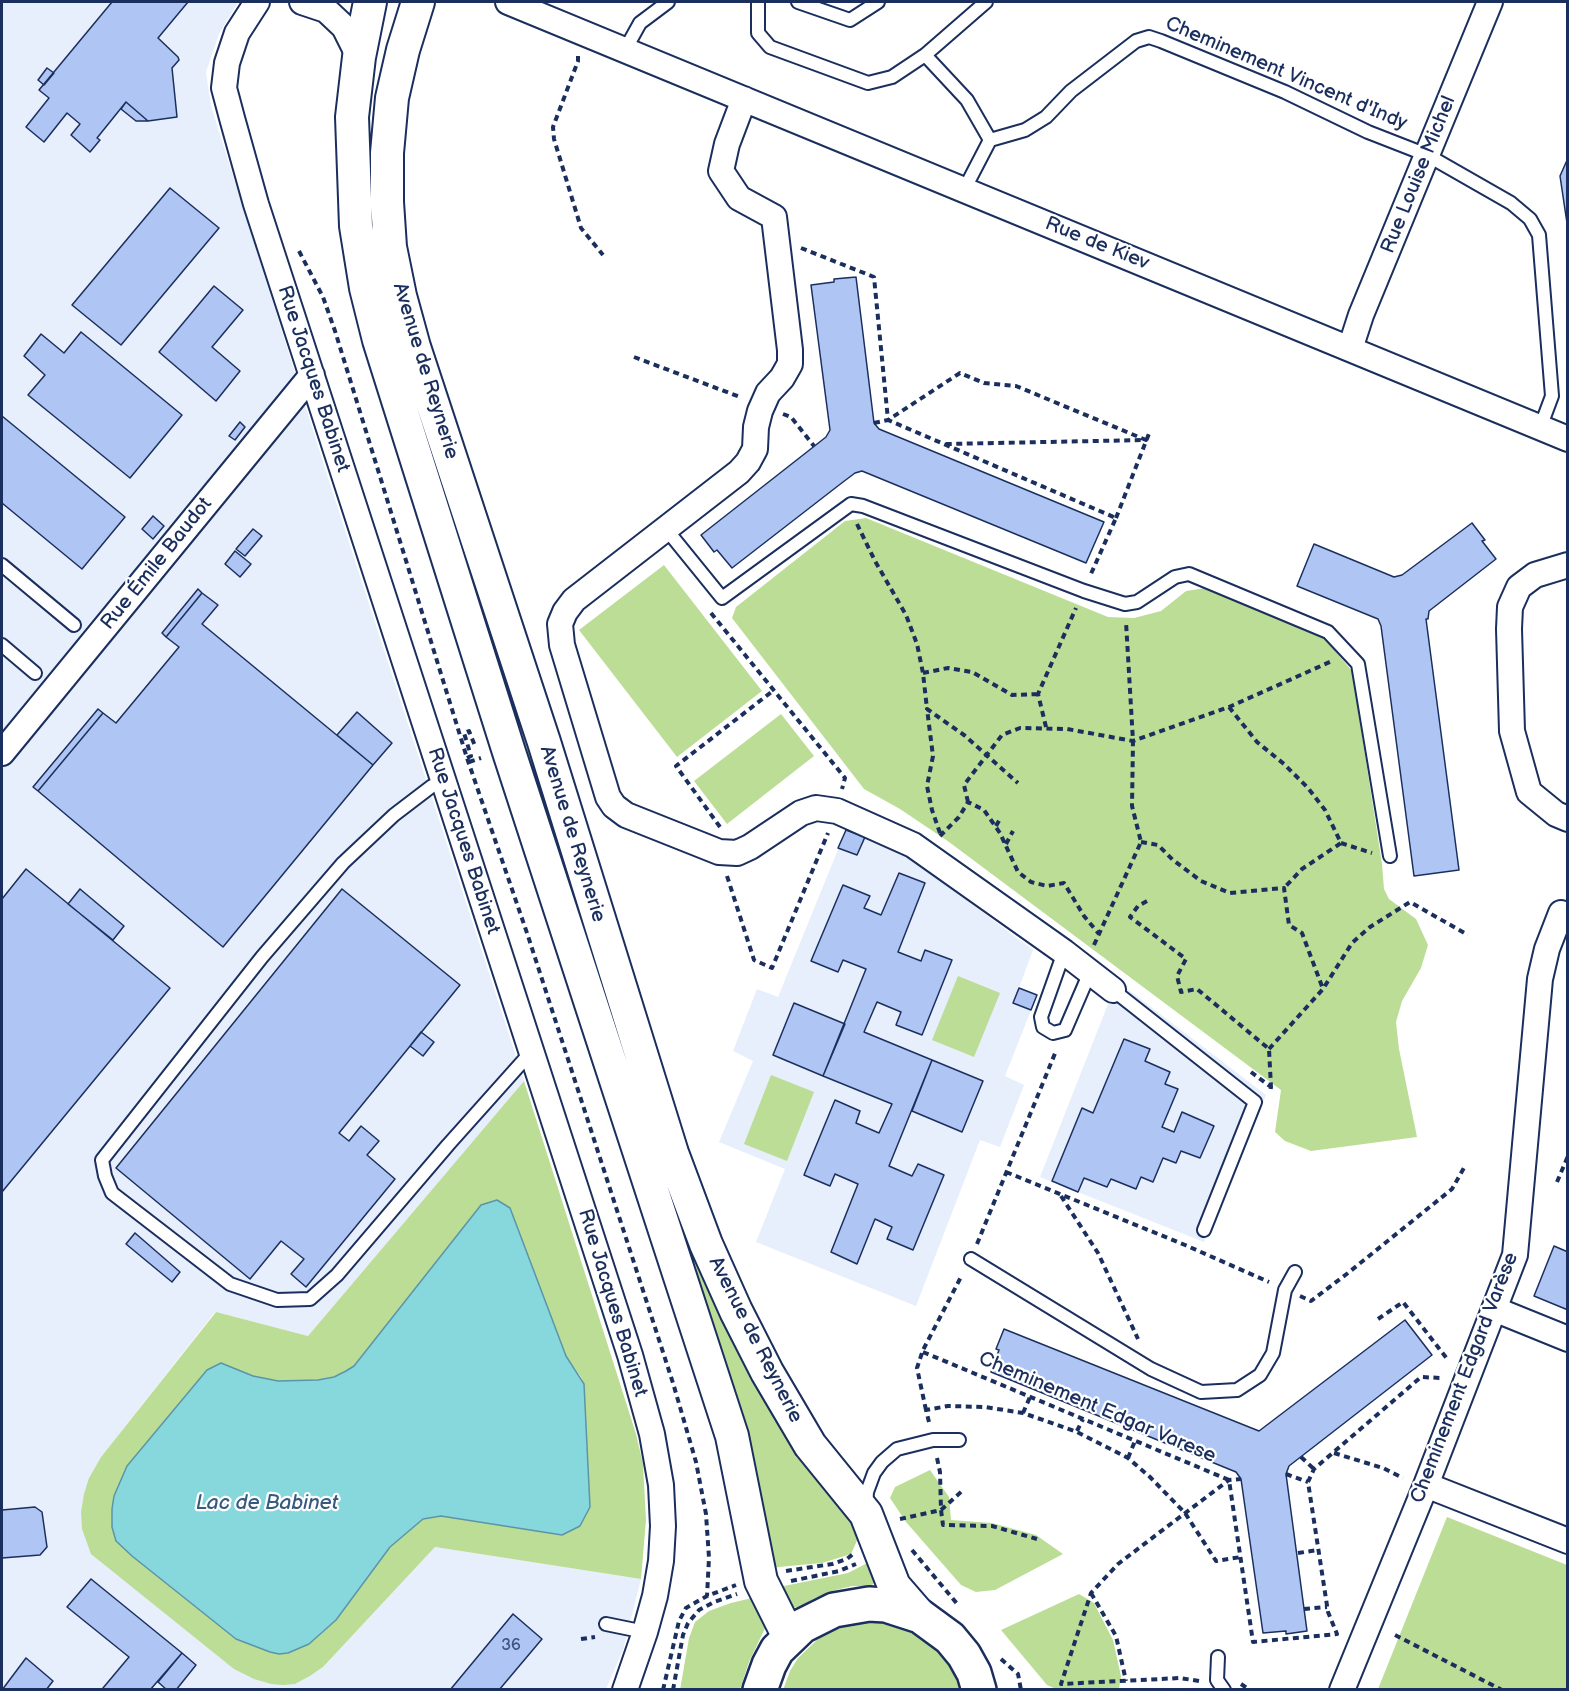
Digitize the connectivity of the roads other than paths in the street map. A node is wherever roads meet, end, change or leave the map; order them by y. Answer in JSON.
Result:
{"nodes":[{"id":1,"x":257,"y":2,"type":"edge"},
{"id":2,"x":302,"y":2,"type":"edge"},
{"id":3,"x":370,"y":2,"type":"edge"},
{"id":4,"x":418,"y":2,"type":"edge"},
{"id":5,"x":508,"y":2,"type":"edge"},
{"id":6,"x":668,"y":2,"type":"edge"},
{"id":7,"x":758,"y":2,"type":"edge"},
{"id":8,"x":798,"y":2,"type":"edge"},
{"id":9,"x":878,"y":2,"type":"edge"},
{"id":10,"x":986,"y":2,"type":"edge"},
{"id":11,"x":1490,"y":2,"type":"edge"},
{"id":12,"x":626,"y":50,"type":"junction"},
{"id":13,"x":925,"y":55,"type":"junction"},
{"id":14,"x":359,"y":57,"type":"junction"},
{"id":15,"x":744,"y":99,"type":"junction"},
{"id":16,"x":990,"y":140,"type":"junction"},
{"id":17,"x":1427,"y":156,"type":"junction"},
{"id":18,"x":964,"y":190,"type":"junction"},
{"id":19,"x":1350,"y":349,"type":"junction"},
{"id":20,"x":312,"y":375,"type":"junction"},
{"id":21,"x":1540,"y":428,"type":"junction"},
{"id":22,"x":1568,"y":439,"type":"edge"},
{"id":23,"x":666,"y":529,"type":"junction"},
{"id":24,"x":2,"y":565,"type":"edge"},
{"id":25,"x":1568,"y":565,"type":"edge"},
{"id":26,"x":74,"y":625,"type":"dead end"},
{"id":27,"x":2,"y":645,"type":"edge"},
{"id":28,"x":35,"y":673,"type":"dead end"},
{"id":29,"x":2,"y":753,"type":"edge"},
{"id":30,"x":444,"y":783,"type":"junction"},
{"id":31,"x":1568,"y":819,"type":"edge"},
{"id":32,"x":1390,"y":856,"type":"road end"},
{"id":33,"x":1565,"y":909,"type":"edge"},
{"id":34,"x":1064,"y":952,"type":"junction"},
{"id":35,"x":1087,"y":970,"type":"junction"},
{"id":36,"x":1113,"y":990,"type":"joint"},
{"id":37,"x":532,"y":1051,"type":"junction"},
{"id":38,"x":1204,"y":1230,"type":"dead end"},
{"id":39,"x":971,"y":1259,"type":"road end"},
{"id":40,"x":1295,"y":1272,"type":"dead end"},
{"id":41,"x":1494,"y":1309,"type":"junction"},
{"id":42,"x":1568,"y":1339,"type":"edge"},
{"id":43,"x":959,"y":1440,"type":"dead end"},
{"id":44,"x":1426,"y":1485,"type":"junction"},
{"id":45,"x":883,"y":1523,"type":"junction"},
{"id":46,"x":1568,"y":1541,"type":"edge"},
{"id":47,"x":920,"y":1616,"type":"junction"},
{"id":48,"x":606,"y":1624,"type":"dead end"},
{"id":49,"x":645,"y":1632,"type":"junction"},
{"id":50,"x":789,"y":1637,"type":"junction"},
{"id":51,"x":1218,"y":1656,"type":"dead end"},
{"id":52,"x":625,"y":1689,"type":"edge"},
{"id":53,"x":760,"y":1689,"type":"edge"},
{"id":54,"x":979,"y":1689,"type":"edge"},
{"id":55,"x":1224,"y":1689,"type":"edge"},
{"id":56,"x":1342,"y":1689,"type":"edge"}],
"edges":[{"from":1,"to":20,"type":"street","name":"Rue Jacques Babinet"},
{"from":2,"to":14,"type":"street"},
{"from":3,"to":14,"type":"street","name":"Avenue de Reynerie"},
{"from":4,"to":45,"type":"street","name":"Avenue de Reynerie"},
{"from":5,"to":12,"type":"street","name":"Rue de Kiev"},
{"from":6,"to":12,"type":"lane"},
{"from":7,"to":13,"type":"lane"},
{"from":8,"to":9,"type":"lane"},
{"from":10,"to":13,"type":"lane"},
{"from":11,"to":17,"type":"street","name":"Rue Louise Michel"},
{"from":12,"to":15,"type":"street","name":"Rue de Kiev"},
{"from":13,"to":16,"type":"lane"},
{"from":14,"to":50,"type":"street","name":"Avenue de Reynerie"},
{"from":15,"to":18,"type":"street","name":"Rue de Kiev"},
{"from":15,"to":23,"type":"street"},
{"from":16,"to":17,"type":"lane","name":"Cheminement Vincent d'Indy"},
{"from":16,"to":18,"type":"lane"},
{"from":17,"to":19,"type":"street","name":"Rue Louise Michel"},
{"from":17,"to":21,"type":"lane","name":"Cheminement Vincent d'Indy"},
{"from":18,"to":19,"type":"street","name":"Rue de Kiev"},
{"from":19,"to":21,"type":"street","name":"Rue de Kiev"},
{"from":20,"to":29,"type":"street","name":"Rue Émile Baudot"},
{"from":20,"to":30,"type":"street","name":"Rue Jacques Babinet"},
{"from":21,"to":22,"type":"street","name":"Rue de Kiev"},
{"from":23,"to":32,"type":"lane"},
{"from":23,"to":34,"type":"street"},
{"from":24,"to":26,"type":"lane"},
{"from":25,"to":31,"type":"street"},
{"from":27,"to":28,"type":"lane"},
{"from":30,"to":37,"type":"street","name":"Rue Jacques Babinet"},
{"from":30,"to":37,"type":"lane"},
{"from":33,"to":41,"type":"street","name":"Cheminement Edgard Varèse"},
{"from":34,"to":35,"type":"street"},
{"from":34,"to":35,"type":"lane"},
{"from":35,"to":36,"type":"street"},
{"from":36,"to":38,"type":"lane"},
{"from":37,"to":49,"type":"street","name":"Rue Jacques Babinet"},
{"from":39,"to":40,"type":"lane"},
{"from":41,"to":42,"type":"street"},
{"from":41,"to":44,"type":"street","name":"Cheminement Edgard Varèse"},
{"from":43,"to":45,"type":"lane"},
{"from":44,"to":46,"type":"street"},
{"from":44,"to":56,"type":"street","name":"Cheminement Edgard Varèse"},
{"from":45,"to":47,"type":"street","name":"Avenue de Reynerie"},
{"from":47,"to":50,"type":"main road"},
{"from":47,"to":54,"type":"main road"},
{"from":48,"to":49,"type":"lane"},
{"from":49,"to":52,"type":"street","name":"Rue Jacques Babinet"},
{"from":50,"to":53,"type":"main road"},
{"from":51,"to":55,"type":"lane"}]}
